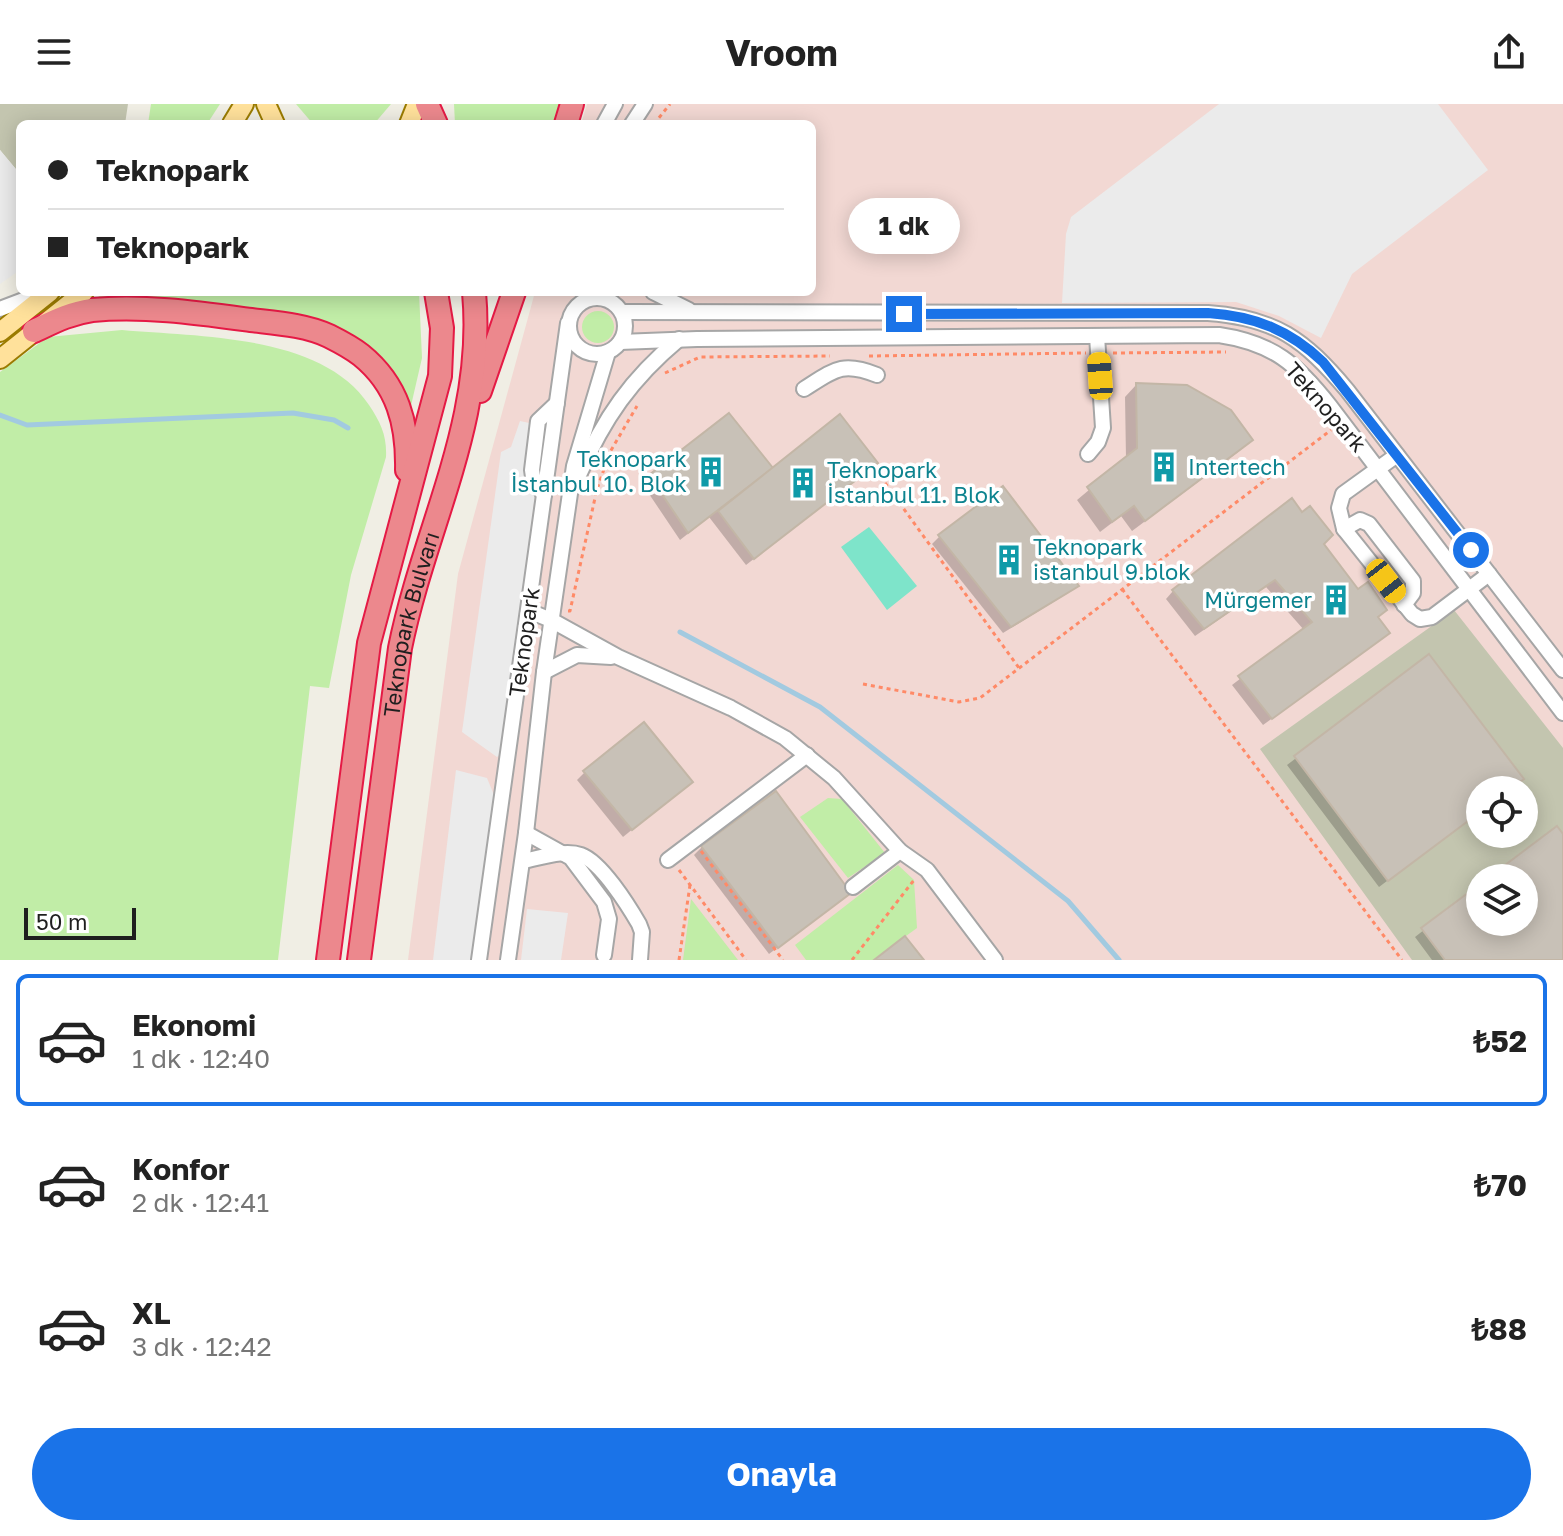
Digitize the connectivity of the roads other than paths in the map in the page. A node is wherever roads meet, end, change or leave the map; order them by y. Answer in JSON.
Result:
{"nodes":[{"id":1,"x":37,"y":296,"type":"edge"},
{"id":2,"x":43,"y":296,"type":"edge"},
{"id":3,"x":79,"y":296,"type":"edge"},
{"id":4,"x":437,"y":296,"type":"edge"},
{"id":5,"x":474,"y":296,"type":"edge"},
{"id":6,"x":513,"y":296,"type":"edge"},
{"id":7,"x":572,"y":296,"type":"edge"},
{"id":8,"x":661,"y":296,"type":"edge"},
{"id":9,"x":617,"y":303,"type":"edge"},
{"id":10,"x":0,"y":309,"type":"edge"},
{"id":11,"x":697,"y":313,"type":"junction"},
{"id":12,"x":569,"y":320,"type":"junction"},
{"id":13,"x":34,"y":331,"type":"junction"},
{"id":14,"x":0,"y":332,"type":"edge"},
{"id":15,"x":1097,"y":336,"type":"junction"},
{"id":16,"x":679,"y":339,"type":"junction"},
{"id":17,"x":620,"y":342,"type":"junction"},
{"id":18,"x":608,"y":352,"type":"junction"},
{"id":19,"x":0,"y":359,"type":"edge"},
{"id":20,"x":877,"y":375,"type":"dead end"},
{"id":21,"x":804,"y":389,"type":"dead end"},
{"id":22,"x":463,"y":433,"type":"junction"},
{"id":23,"x":1088,"y":454,"type":"dead end"},
{"id":24,"x":1397,"y":455,"type":"junction"},
{"id":25,"x":1377,"y":467,"type":"junction"},
{"id":26,"x":570,"y":493,"type":"junction"},
{"id":27,"x":406,"y":503,"type":"junction"},
{"id":28,"x":1344,"y":529,"type":"junction"},
{"id":29,"x":1489,"y":574,"type":"junction"},
{"id":30,"x":1469,"y":589,"type":"junction"},
{"id":31,"x":1404,"y":605,"type":"junction"},
{"id":32,"x":529,"y":611,"type":"junction"},
{"id":33,"x":552,"y":613,"type":"junction"},
{"id":34,"x":618,"y":657,"type":"junction"},
{"id":35,"x":1563,"y":670,"type":"edge"},
{"id":36,"x":544,"y":672,"type":"junction"},
{"id":37,"x":1563,"y":713,"type":"edge"},
{"id":38,"x":807,"y":755,"type":"junction"},
{"id":39,"x":526,"y":833,"type":"junction"},
{"id":40,"x":900,"y":851,"type":"junction"},
{"id":41,"x":565,"y":854,"type":"junction"},
{"id":42,"x":916,"y":860,"type":"junction"},
{"id":43,"x":523,"y":861,"type":"junction"},
{"id":44,"x":672,"y":863,"type":"road end"},
{"id":45,"x":853,"y":887,"type":"dead end"},
{"id":46,"x":604,"y":955,"type":"dead end"},
{"id":47,"x":328,"y":960,"type":"edge"},
{"id":48,"x":359,"y":960,"type":"edge"},
{"id":49,"x":479,"y":960,"type":"edge"},
{"id":50,"x":508,"y":960,"type":"edge"},
{"id":51,"x":640,"y":960,"type":"edge"},
{"id":52,"x":986,"y":960,"type":"edge"},
{"id":53,"x":995,"y":960,"type":"edge"}],
"edges":[{"from":1,"to":10,"type":"street"},
{"from":2,"to":14,"type":"main road"},
{"from":3,"to":13,"type":"main road"},
{"from":4,"to":27,"type":"highway","name":"Teknopark Bulvarı"},
{"from":5,"to":22,"type":"highway","name":"Teknopark Bulvarı"},
{"from":6,"to":22,"type":"highway"},
{"from":7,"to":12,"type":"street","name":"Teknopark"},
{"from":8,"to":11,"type":"street","name":"Teknopark"},
{"from":9,"to":11,"type":"street","name":"Teknopark"},
{"from":9,"to":12,"type":"street","name":"Teknopark"},
{"from":9,"to":17,"type":"street"},
{"from":11,"to":24,"type":"street","name":"Teknopark"},
{"from":12,"to":18,"type":"street"},
{"from":12,"to":32,"type":"street","name":"Teknopark"},
{"from":13,"to":19,"type":"main road"},
{"from":13,"to":27,"type":"highway"},
{"from":15,"to":16,"type":"street","name":"Teknopark"},
{"from":15,"to":23,"type":"street"},
{"from":15,"to":25,"type":"street","name":"Teknopark"},
{"from":16,"to":17,"type":"street","name":"Teknopark"},
{"from":16,"to":26,"type":"street","name":"Teknopark"},
{"from":17,"to":18,"type":"street"},
{"from":18,"to":26,"type":"street","name":"Teknopark"},
{"from":20,"to":21,"type":"street"},
{"from":22,"to":48,"type":"highway","name":"Teknopark Bulvarı"},
{"from":24,"to":25,"type":"street"},
{"from":24,"to":29,"type":"street","name":"Teknopark"},
{"from":25,"to":28,"type":"street"},
{"from":25,"to":30,"type":"street","name":"Teknopark"},
{"from":26,"to":33,"type":"street","name":"Teknopark"},
{"from":27,"to":47,"type":"highway","name":"Teknopark Bulvarı"},
{"from":28,"to":31,"type":"street"},
{"from":28,"to":31,"type":"street"},
{"from":29,"to":30,"type":"street"},
{"from":29,"to":35,"type":"street","name":"Teknopark"},
{"from":30,"to":31,"type":"street"},
{"from":30,"to":37,"type":"street","name":"Teknopark"},
{"from":32,"to":33,"type":"street"},
{"from":32,"to":49,"type":"street","name":"Teknopark"},
{"from":33,"to":34,"type":"street","name":"Teknopark"},
{"from":33,"to":36,"type":"street","name":"Teknopark"},
{"from":34,"to":36,"type":"street","name":"Teknopark"},
{"from":34,"to":38,"type":"street","name":"Teknopark"},
{"from":36,"to":39,"type":"street","name":"Teknopark"},
{"from":38,"to":40,"type":"street","name":"Teknopark"},
{"from":38,"to":44,"type":"street"},
{"from":39,"to":41,"type":"street"},
{"from":39,"to":43,"type":"street","name":"Teknopark"},
{"from":40,"to":42,"type":"street","name":"Teknopark"},
{"from":40,"to":45,"type":"street"},
{"from":41,"to":43,"type":"street"},
{"from":41,"to":46,"type":"street"},
{"from":41,"to":51,"type":"street"},
{"from":42,"to":52,"type":"street","name":"Teknopark"},
{"from":42,"to":53,"type":"street","name":"Teknopark"},
{"from":43,"to":50,"type":"street","name":"Teknopark"}]}
